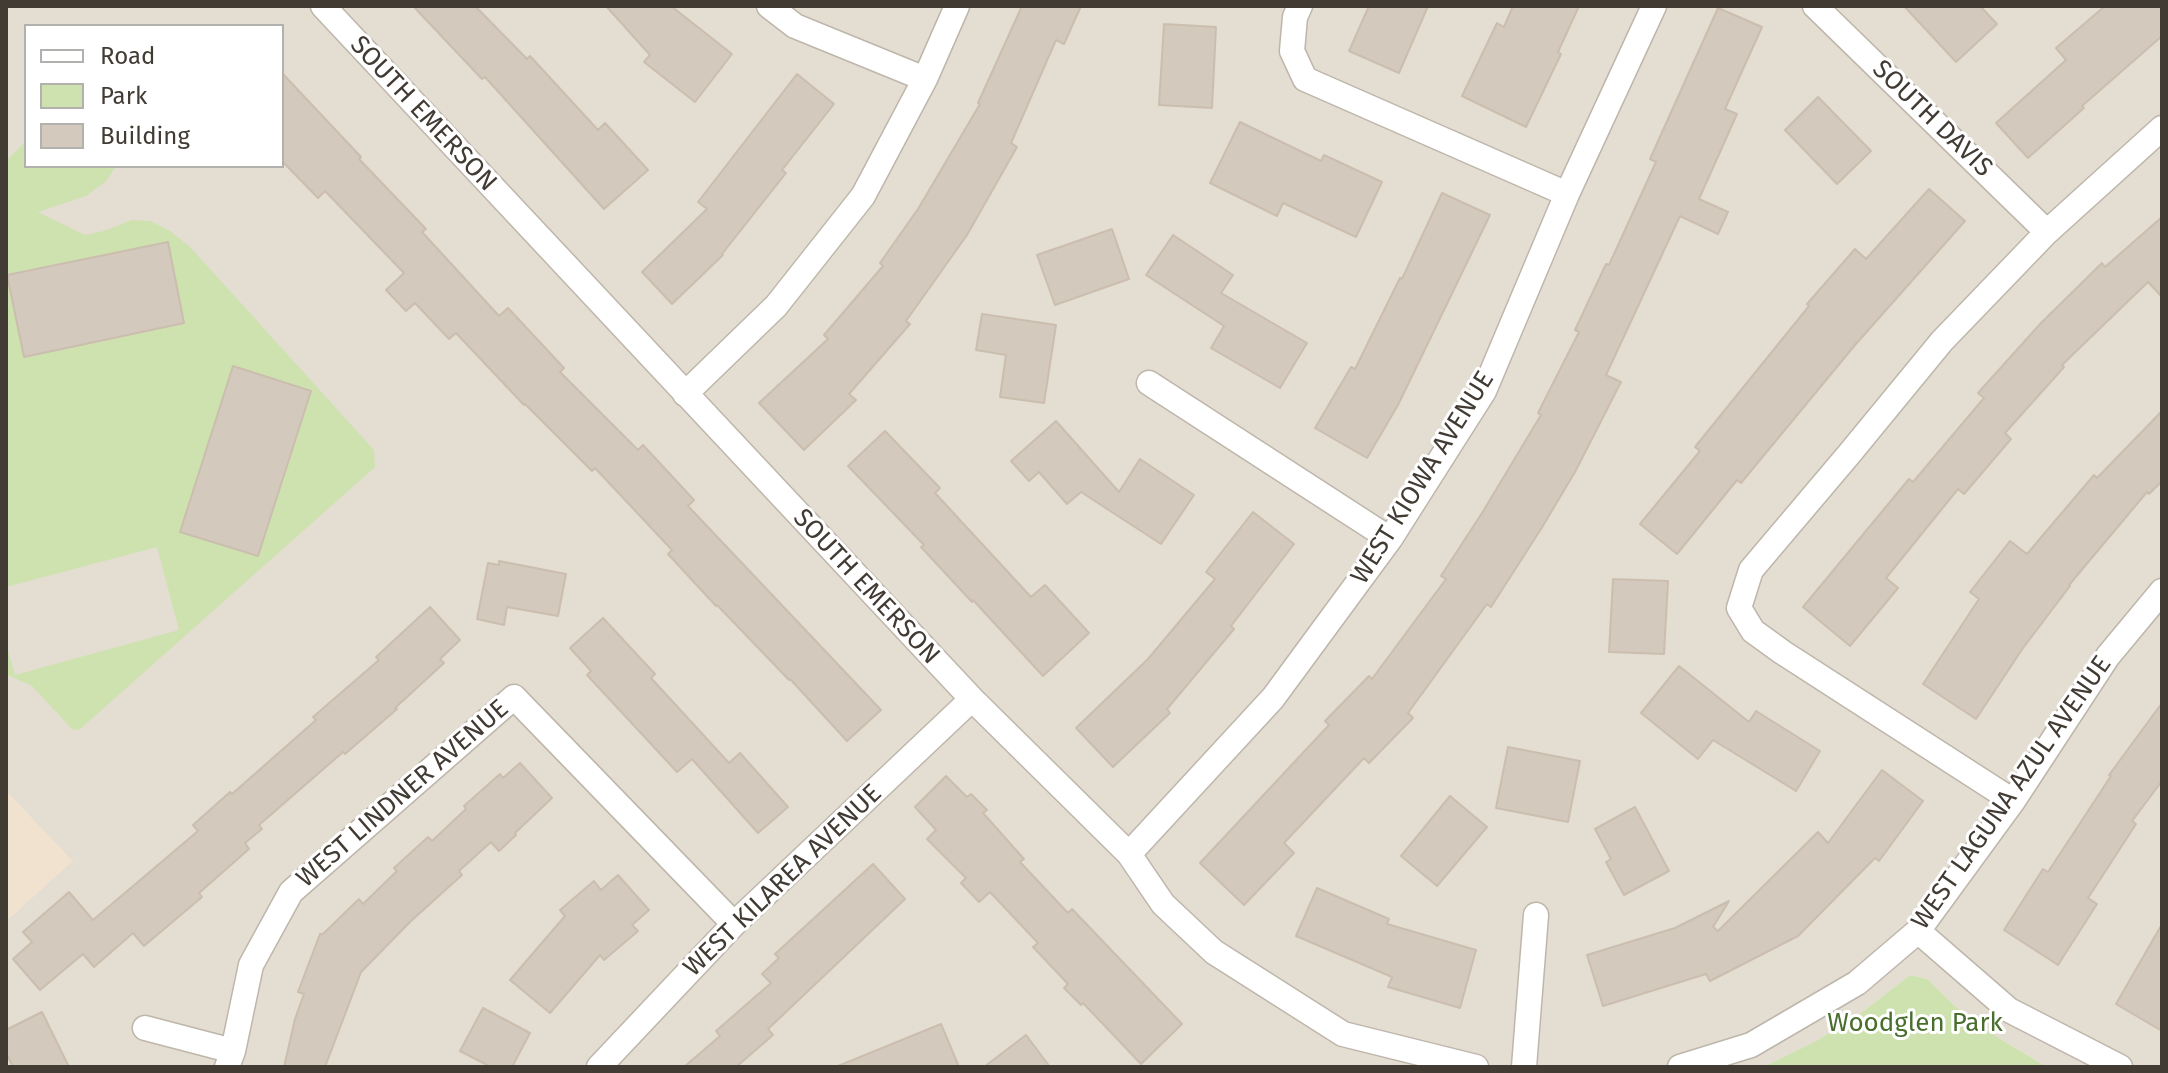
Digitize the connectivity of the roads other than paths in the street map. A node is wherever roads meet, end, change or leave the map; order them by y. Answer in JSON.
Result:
{"nodes":[{"id":1,"x":323,"y":6,"type":"edge"},
{"id":2,"x":769,"y":6,"type":"edge"},
{"id":3,"x":957,"y":6,"type":"edge"},
{"id":4,"x":1300,"y":6,"type":"edge"},
{"id":5,"x":1654,"y":6,"type":"edge"},
{"id":6,"x":1815,"y":6,"type":"edge"},
{"id":7,"x":925,"y":79,"type":"junction"},
{"id":8,"x":2162,"y":128,"type":"edge"},
{"id":9,"x":1567,"y":194,"type":"junction"},
{"id":10,"x":2047,"y":232,"type":"junction"},
{"id":11,"x":1149,"y":383,"type":"dead end"},
{"id":12,"x":685,"y":394,"type":"junction"},
{"id":13,"x":1390,"y":539,"type":"junction"},
{"id":14,"x":2162,"y":591,"type":"edge"},
{"id":15,"x":972,"y":699,"type":"junction"},
{"id":16,"x":2013,"y":801,"type":"junction"},
{"id":17,"x":1129,"y":854,"type":"junction"},
{"id":18,"x":1536,"y":915,"type":"dead end"},
{"id":19,"x":734,"y":924,"type":"junction"},
{"id":20,"x":1918,"y":931,"type":"junction"},
{"id":21,"x":145,"y":1028,"type":"dead end"},
{"id":22,"x":230,"y":1059,"type":"edge"},
{"id":23,"x":599,"y":1067,"type":"edge"},
{"id":24,"x":1476,"y":1067,"type":"edge"},
{"id":25,"x":1524,"y":1067,"type":"edge"},
{"id":26,"x":1680,"y":1067,"type":"edge"},
{"id":27,"x":2120,"y":1067,"type":"edge"}],
"edges":[{"from":1,"to":12,"type":"street","name":"SOUTH EMERSON"},
{"from":2,"to":7,"type":"street"},
{"from":3,"to":7,"type":"street"},
{"from":4,"to":9,"type":"street"},
{"from":5,"to":9,"type":"street","name":"WEST KIOWA AVENUE"},
{"from":6,"to":10,"type":"street","name":"SOUTH DAVIS"},
{"from":7,"to":12,"type":"street"},
{"from":8,"to":10,"type":"street"},
{"from":9,"to":13,"type":"street","name":"WEST KIOWA AVENUE"},
{"from":10,"to":16,"type":"street"},
{"from":11,"to":13,"type":"street"},
{"from":12,"to":15,"type":"street","name":"SOUTH EMERSON"},
{"from":13,"to":17,"type":"street","name":"WEST KIOWA AVENUE"},
{"from":14,"to":16,"type":"street","name":"WEST LAGUNA AZUL AVENUE"},
{"from":15,"to":17,"type":"street","name":"SOUTH EMERSON"},
{"from":15,"to":19,"type":"street","name":"WEST KILAREA AVENUE"},
{"from":16,"to":20,"type":"street","name":"WEST LAGUNA AZUL AVENUE"},
{"from":17,"to":24,"type":"street","name":"SOUTH EMERSON"},
{"from":18,"to":25,"type":"street"},
{"from":19,"to":22,"type":"street","name":"WEST LINDNER AVENUE"},
{"from":19,"to":23,"type":"street","name":"WEST KILAREA AVENUE"},
{"from":20,"to":26,"type":"street","name":"WEST LAGUNA AZUL AVENUE"},
{"from":20,"to":27,"type":"street"},
{"from":21,"to":22,"type":"street","name":"WEST LINDNER AVENUE"}]}
